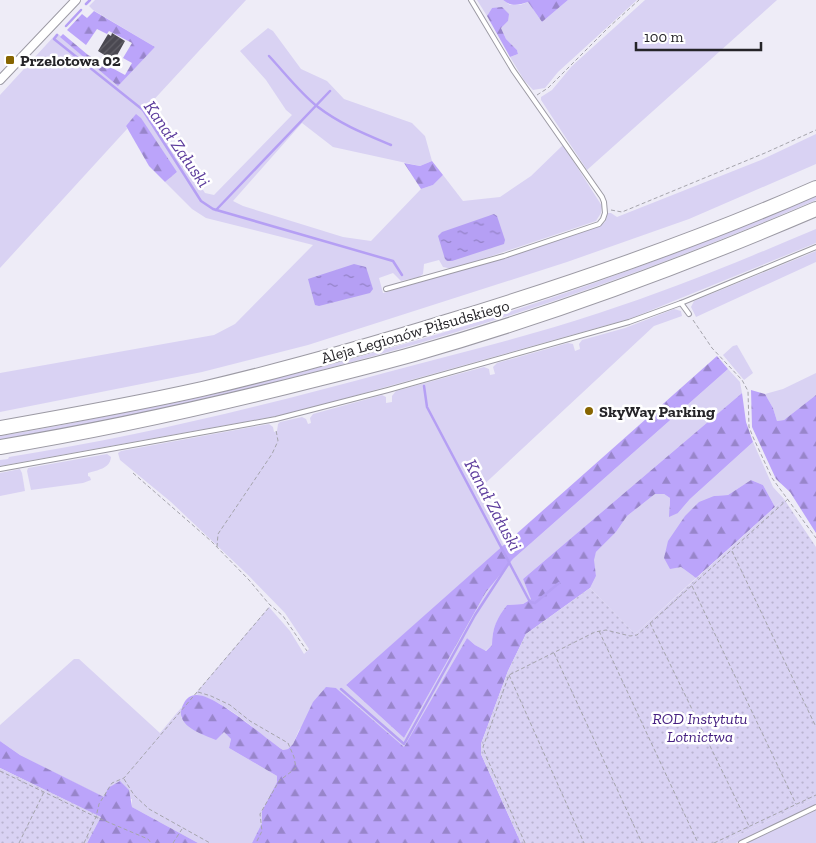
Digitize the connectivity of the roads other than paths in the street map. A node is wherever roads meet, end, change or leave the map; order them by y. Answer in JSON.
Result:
{"nodes":[{"id":1,"x":76,"y":0,"type":"edge"},
{"id":2,"x":471,"y":0,"type":"edge"},
{"id":3,"x":0,"y":80,"type":"edge"},
{"id":4,"x":816,"y":188,"type":"edge"},
{"id":5,"x":816,"y":208,"type":"edge"},
{"id":6,"x":816,"y":247,"type":"edge"},
{"id":7,"x":386,"y":289,"type":"dead end"},
{"id":8,"x":681,"y":303,"type":"junction"},
{"id":9,"x":689,"y":314,"type":"road end"},
{"id":10,"x":0,"y":428,"type":"edge"},
{"id":11,"x":0,"y":447,"type":"edge"},
{"id":12,"x":0,"y":469,"type":"edge"},
{"id":13,"x":816,"y":807,"type":"edge"},
{"id":14,"x":741,"y":843,"type":"edge"}],
"edges":[{"from":1,"to":3,"type":"street"},
{"from":2,"to":7,"type":"lane"},
{"from":4,"to":10,"type":"highway","name":"Aleja Legionów Piłsudskiego"},
{"from":5,"to":11,"type":"highway","name":"Aleja Legionów Piłsudskiego"},
{"from":6,"to":8,"type":"lane"},
{"from":8,"to":9,"type":"lane"},
{"from":8,"to":12,"type":"lane"},
{"from":13,"to":14,"type":"lane"}]}
